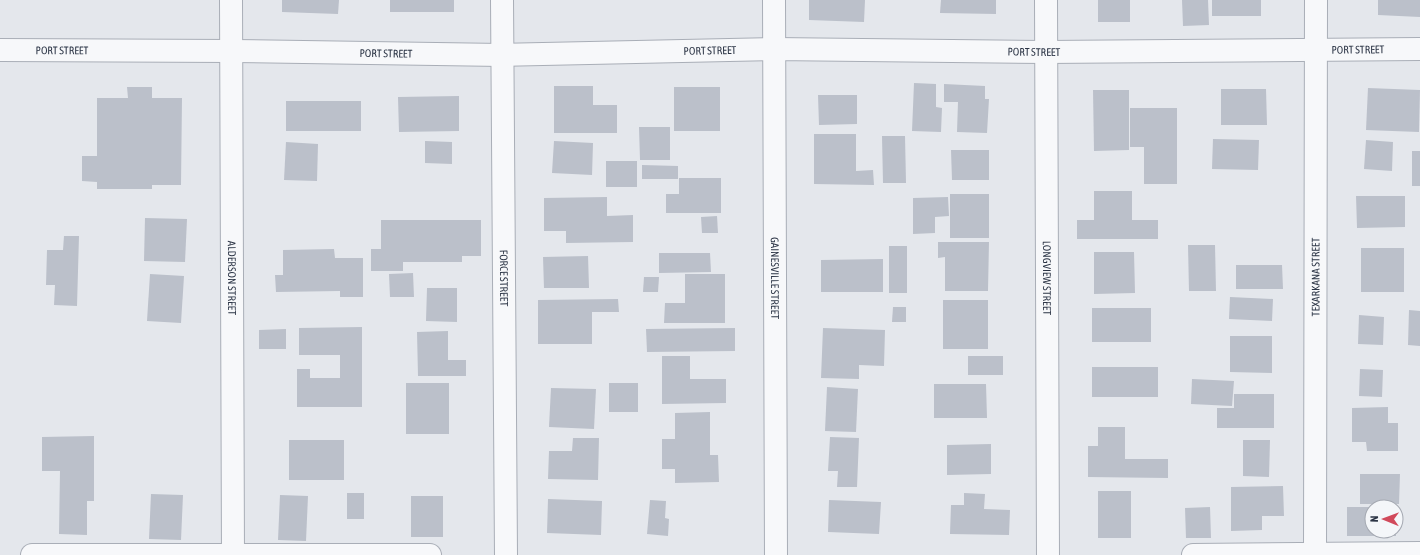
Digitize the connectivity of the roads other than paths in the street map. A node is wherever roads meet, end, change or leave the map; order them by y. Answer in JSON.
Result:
{"nodes":[{"id":1,"x":231,"y":0,"type":"edge"},
{"id":2,"x":502,"y":0,"type":"edge"},
{"id":3,"x":774,"y":0,"type":"edge"},
{"id":4,"x":1046,"y":0,"type":"edge"},
{"id":5,"x":1316,"y":0,"type":"edge"},
{"id":6,"x":774,"y":49,"type":"junction"},
{"id":7,"x":1420,"y":49,"type":"edge"},
{"id":8,"x":0,"y":50,"type":"edge"},
{"id":9,"x":1316,"y":50,"type":"junction"},
{"id":10,"x":230,"y":51,"type":"junction"},
{"id":11,"x":1046,"y":52,"type":"junction"},
{"id":12,"x":502,"y":55,"type":"junction"},
{"id":13,"x":1420,"y":553,"type":"edge"},
{"id":14,"x":233,"y":554,"type":"edge"},
{"id":15,"x":1315,"y":554,"type":"edge"},
{"id":16,"x":32,"y":555,"type":"edge"},
{"id":17,"x":430,"y":555,"type":"edge"},
{"id":18,"x":506,"y":555,"type":"edge"},
{"id":19,"x":776,"y":555,"type":"edge"},
{"id":20,"x":1048,"y":555,"type":"edge"},
{"id":21,"x":1193,"y":555,"type":"edge"}],
"edges":[{"from":1,"to":10,"type":"street","name":"ALDERSON STREET"},
{"from":2,"to":12,"type":"street","name":"FORCE STREET"},
{"from":3,"to":6,"type":"street","name":"GAINESVILLE STREET"},
{"from":4,"to":11,"type":"street","name":"LONGVIEW STREET"},
{"from":5,"to":9,"type":"street","name":"TEXARKANA STREET"},
{"from":6,"to":11,"type":"street","name":"PORT STREET"},
{"from":6,"to":12,"type":"street","name":"PORT STREET"},
{"from":6,"to":19,"type":"street","name":"GAINESVILLE STREET"},
{"from":7,"to":9,"type":"street","name":"PORT STREET"},
{"from":8,"to":10,"type":"street","name":"PORT STREET"},
{"from":9,"to":11,"type":"street","name":"PORT STREET"},
{"from":9,"to":15,"type":"street","name":"TEXARKANA STREET"},
{"from":10,"to":12,"type":"street","name":"PORT STREET"},
{"from":10,"to":14,"type":"street","name":"ALDERSON STREET"},
{"from":11,"to":20,"type":"street","name":"LONGVIEW STREET"},
{"from":12,"to":18,"type":"street","name":"FORCE STREET"},
{"from":13,"to":15,"type":"street"},
{"from":14,"to":16,"type":"street"},
{"from":14,"to":17,"type":"street"},
{"from":15,"to":21,"type":"street"}]}
